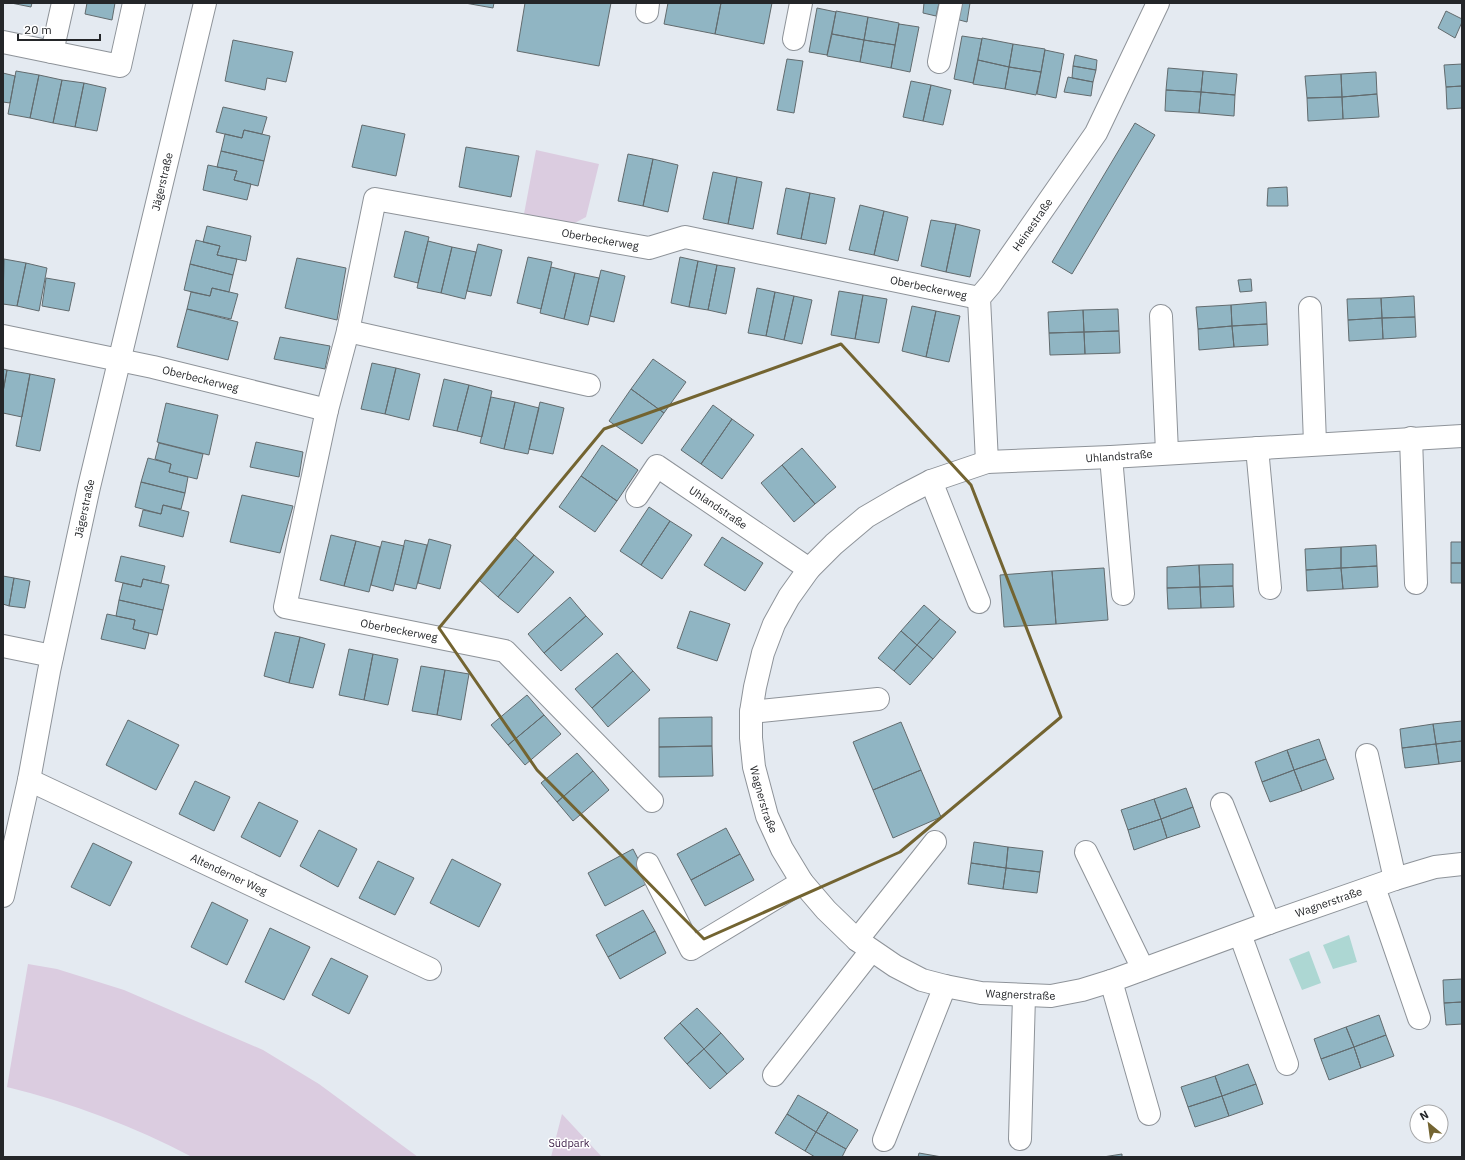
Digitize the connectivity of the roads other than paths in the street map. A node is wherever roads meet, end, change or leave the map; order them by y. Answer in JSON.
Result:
{"nodes":[{"id":1,"x":63,"y":3,"type":"edge"},
{"id":2,"x":134,"y":3,"type":"edge"},
{"id":3,"x":205,"y":3,"type":"edge"},
{"id":4,"x":801,"y":3,"type":"edge"},
{"id":5,"x":950,"y":3,"type":"edge"},
{"id":6,"x":1158,"y":3,"type":"edge"},
{"id":7,"x":794,"y":39,"type":"dead end"},
{"id":8,"x":3,"y":42,"type":"edge"},
{"id":9,"x":52,"y":52,"type":"junction"},
{"id":10,"x":939,"y":62,"type":"dead end"},
{"id":11,"x":979,"y":298,"type":"junction"},
{"id":12,"x":1310,"y":308,"type":"dead end"},
{"id":13,"x":1161,"y":316,"type":"dead end"},
{"id":14,"x":348,"y":331,"type":"junction"},
{"id":15,"x":3,"y":336,"type":"edge"},
{"id":16,"x":120,"y":361,"type":"junction"},
{"id":17,"x":589,"y":385,"type":"dead end"},
{"id":18,"x":327,"y":410,"type":"junction"},
{"id":19,"x":1462,"y":436,"type":"edge"},
{"id":20,"x":1412,"y":438,"type":"junction"},
{"id":21,"x":1315,"y":444,"type":"junction"},
{"id":22,"x":1257,"y":448,"type":"junction"},
{"id":23,"x":1167,"y":452,"type":"junction"},
{"id":24,"x":1111,"y":457,"type":"junction"},
{"id":25,"x":987,"y":462,"type":"junction"},
{"id":26,"x":931,"y":481,"type":"junction"},
{"id":27,"x":637,"y":496,"type":"dead end"},
{"id":28,"x":809,"y":569,"type":"junction"},
{"id":29,"x":1416,"y":583,"type":"dead end"},
{"id":30,"x":1270,"y":588,"type":"dead end"},
{"id":31,"x":1123,"y":594,"type":"dead end"},
{"id":32,"x":979,"y":602,"type":"dead end"},
{"id":33,"x":3,"y":646,"type":"edge"},
{"id":34,"x":52,"y":656,"type":"junction"},
{"id":35,"x":755,"y":686,"type":"joint"},
{"id":36,"x":878,"y":699,"type":"dead end"},
{"id":37,"x":751,"y":712,"type":"junction"},
{"id":38,"x":1367,"y":755,"type":"dead end"},
{"id":39,"x":29,"y":780,"type":"junction"},
{"id":40,"x":652,"y":800,"type":"dead end"},
{"id":41,"x":1222,"y":804,"type":"dead end"},
{"id":42,"x":934,"y":842,"type":"dead end"},
{"id":43,"x":1086,"y":852,"type":"dead end"},
{"id":44,"x":648,"y":864,"type":"dead end"},
{"id":45,"x":1462,"y":864,"type":"edge"},
{"id":46,"x":1395,"y":879,"type":"junction"},
{"id":47,"x":802,"y":882,"type":"junction"},
{"id":48,"x":1374,"y":887,"type":"junction"},
{"id":49,"x":3,"y":896,"type":"edge"},
{"id":50,"x":1269,"y":923,"type":"junction"},
{"id":51,"x":1240,"y":934,"type":"junction"},
{"id":52,"x":864,"y":945,"type":"junction"},
{"id":53,"x":430,"y":969,"type":"dead end"},
{"id":54,"x":1143,"y":969,"type":"junction"},
{"id":55,"x":1111,"y":981,"type":"junction"},
{"id":56,"x":945,"y":986,"type":"junction"},
{"id":57,"x":1024,"y":996,"type":"junction"},
{"id":58,"x":1419,"y":1018,"type":"dead end"},
{"id":59,"x":1287,"y":1064,"type":"dead end"},
{"id":60,"x":774,"y":1075,"type":"dead end"},
{"id":61,"x":1149,"y":1114,"type":"dead end"},
{"id":62,"x":1020,"y":1139,"type":"dead end"},
{"id":63,"x":884,"y":1140,"type":"dead end"}],
"edges":[{"from":1,"to":9,"type":"street"},
{"from":2,"to":9,"type":"street"},
{"from":3,"to":16,"type":"street","name":"Jägerstraße"},
{"from":4,"to":7,"type":"street"},
{"from":5,"to":10,"type":"street"},
{"from":6,"to":11,"type":"street","name":"Heinestraße"},
{"from":8,"to":9,"type":"street"},
{"from":11,"to":14,"type":"street","name":"Oberbeckerweg"},
{"from":11,"to":25,"type":"street"},
{"from":12,"to":21,"type":"street"},
{"from":13,"to":23,"type":"street"},
{"from":14,"to":17,"type":"street"},
{"from":14,"to":18,"type":"street","name":"Oberbeckerweg"},
{"from":15,"to":16,"type":"street"},
{"from":16,"to":18,"type":"street","name":"Oberbeckerweg"},
{"from":16,"to":34,"type":"street","name":"Jägerstraße"},
{"from":18,"to":40,"type":"street","name":"Oberbeckerweg"},
{"from":19,"to":20,"type":"street","name":"Uhlandstraße"},
{"from":20,"to":21,"type":"street","name":"Uhlandstraße"},
{"from":20,"to":29,"type":"street"},
{"from":21,"to":22,"type":"street","name":"Uhlandstraße"},
{"from":22,"to":23,"type":"street","name":"Uhlandstraße"},
{"from":22,"to":30,"type":"street"},
{"from":23,"to":24,"type":"street","name":"Uhlandstraße"},
{"from":24,"to":25,"type":"street","name":"Uhlandstraße"},
{"from":24,"to":31,"type":"street"},
{"from":25,"to":26,"type":"street","name":"Uhlandstraße"},
{"from":26,"to":28,"type":"street","name":"Uhlandstraße"},
{"from":26,"to":32,"type":"street"},
{"from":27,"to":28,"type":"street","name":"Uhlandstraße"},
{"from":28,"to":35,"type":"street","name":"Uhlandstraße"},
{"from":33,"to":34,"type":"street"},
{"from":34,"to":39,"type":"street","name":"Jägerstraße"},
{"from":35,"to":37,"type":"street","name":"Wagnerstraße"},
{"from":36,"to":37,"type":"street"},
{"from":37,"to":47,"type":"street","name":"Wagnerstraße"},
{"from":38,"to":46,"type":"street"},
{"from":39,"to":49,"type":"street","name":"Jägerstraße"},
{"from":39,"to":53,"type":"street","name":"Altenderner Weg"},
{"from":41,"to":50,"type":"street"},
{"from":42,"to":52,"type":"street"},
{"from":43,"to":54,"type":"street"},
{"from":44,"to":47,"type":"street"},
{"from":45,"to":46,"type":"street","name":"Wagnerstraße"},
{"from":46,"to":48,"type":"street","name":"Wagnerstraße"},
{"from":47,"to":52,"type":"street","name":"Wagnerstraße"},
{"from":48,"to":50,"type":"street","name":"Wagnerstraße"},
{"from":48,"to":58,"type":"street"},
{"from":50,"to":51,"type":"street","name":"Wagnerstraße"},
{"from":51,"to":54,"type":"street","name":"Wagnerstraße"},
{"from":51,"to":59,"type":"street"},
{"from":52,"to":56,"type":"street","name":"Wagnerstraße"},
{"from":52,"to":60,"type":"street"},
{"from":54,"to":55,"type":"street","name":"Wagnerstraße"},
{"from":55,"to":57,"type":"street","name":"Wagnerstraße"},
{"from":55,"to":61,"type":"street"},
{"from":56,"to":57,"type":"street","name":"Wagnerstraße"},
{"from":56,"to":63,"type":"street"},
{"from":57,"to":62,"type":"street"}]}
